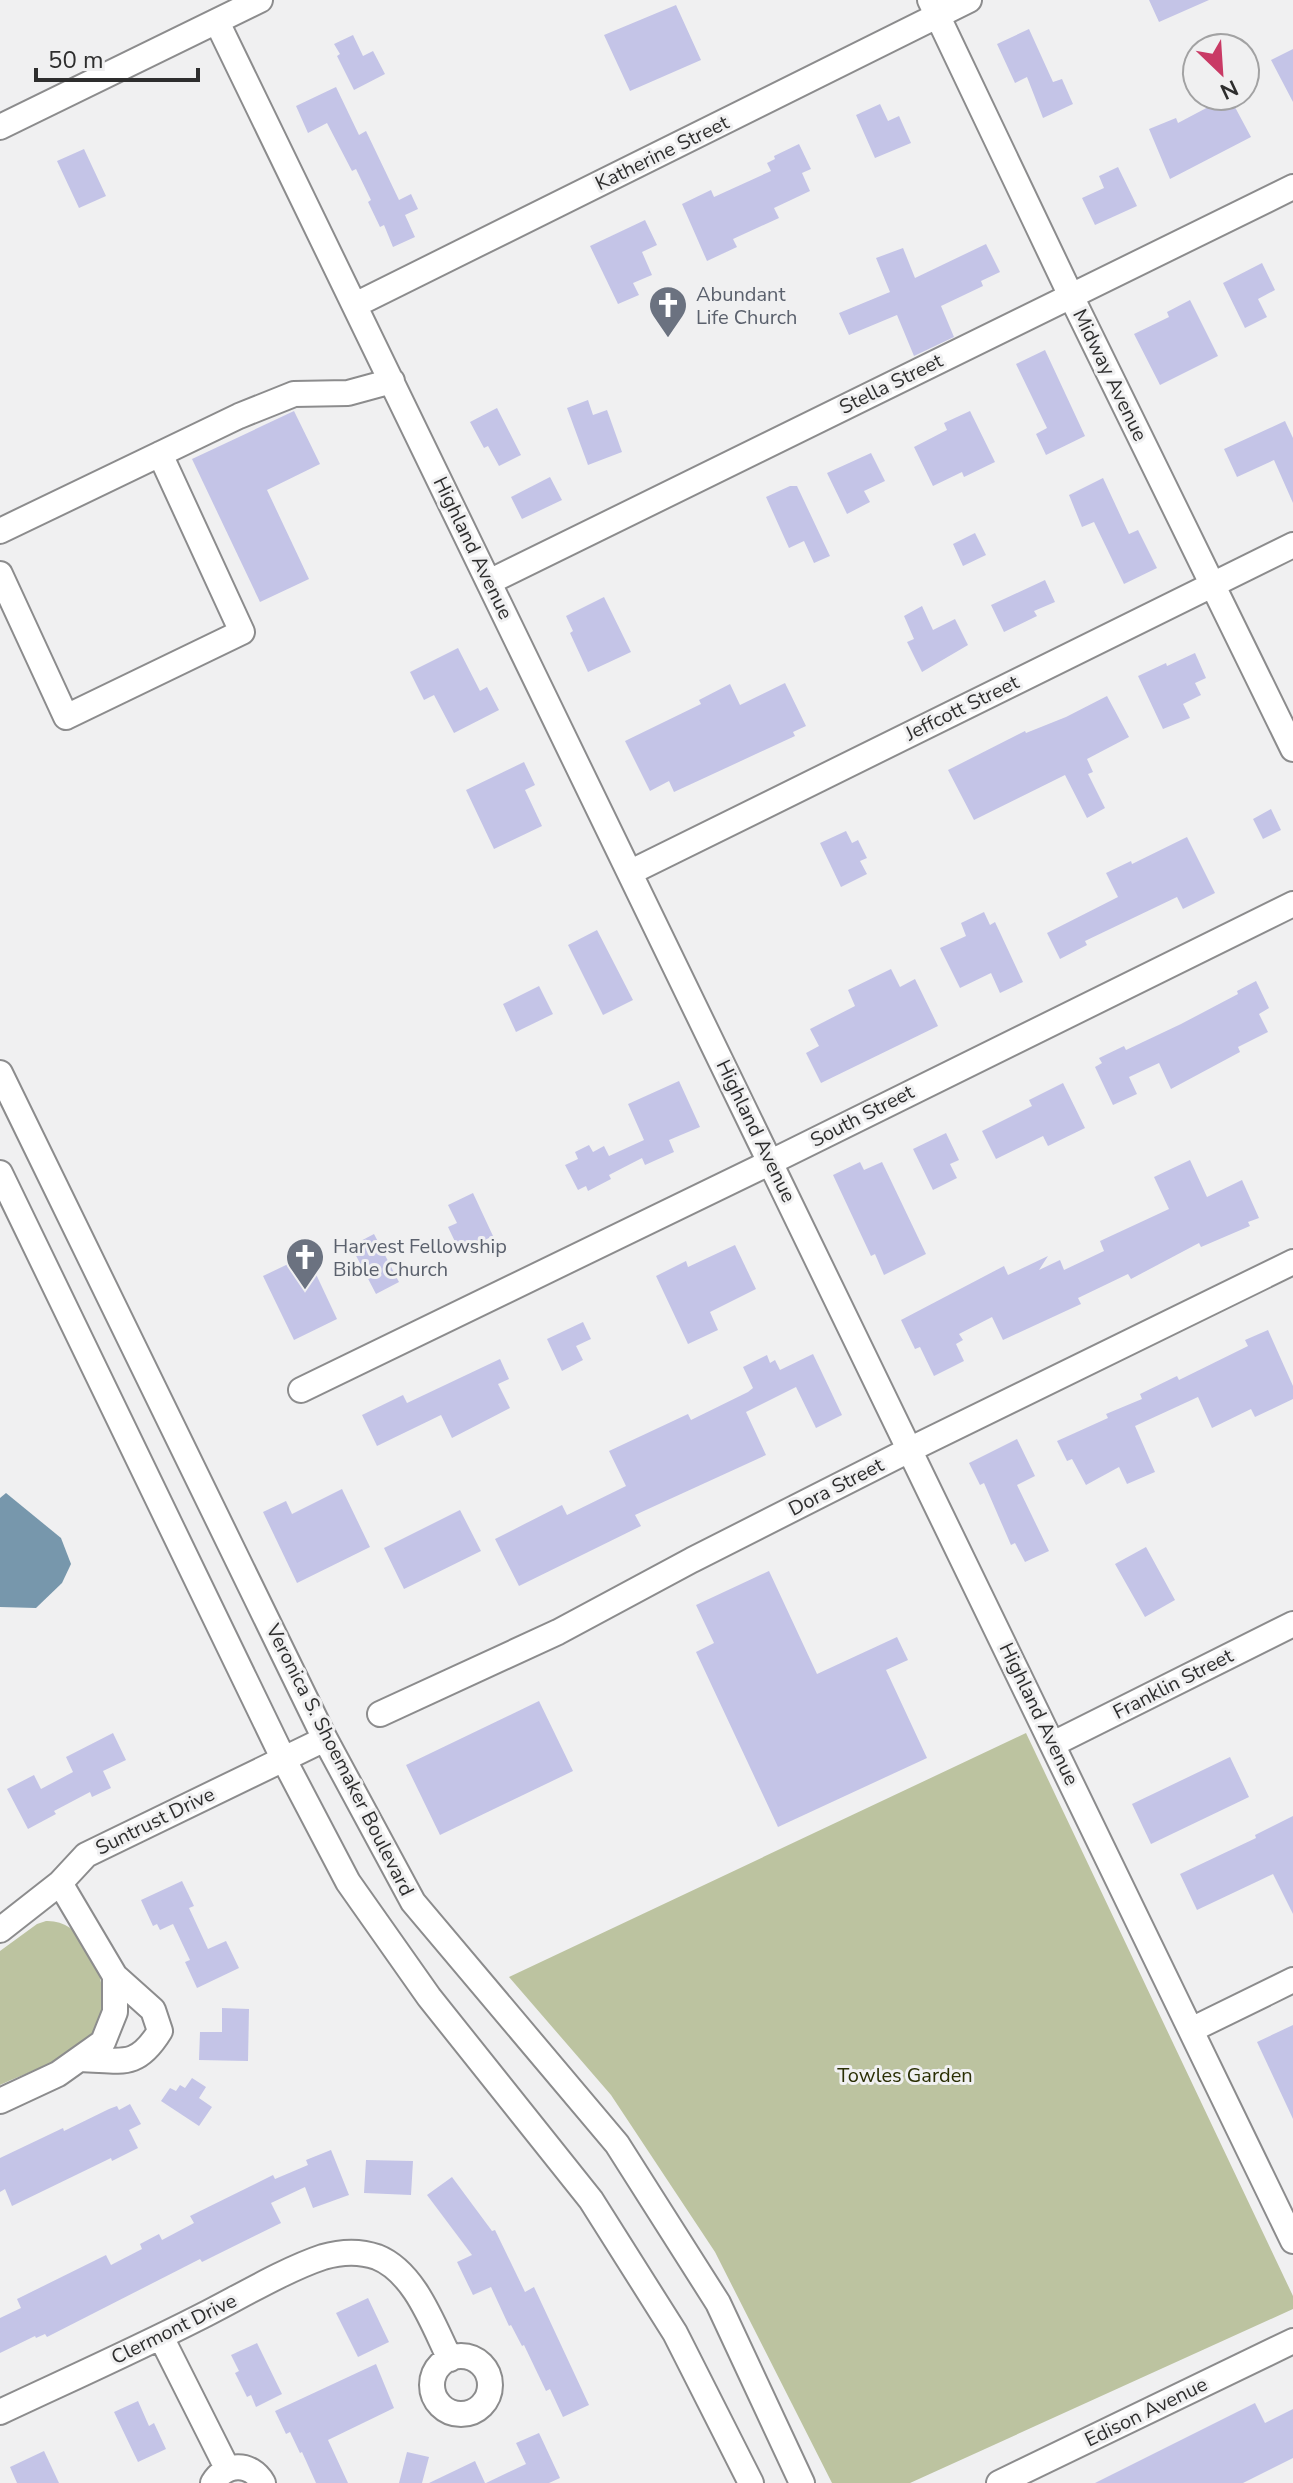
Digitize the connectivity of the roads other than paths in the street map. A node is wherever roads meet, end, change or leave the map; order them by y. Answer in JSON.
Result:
{"nodes":[{"id":1,"x":260,"y":0,"type":"edge"},
{"id":2,"x":969,"y":0,"type":"edge"},
{"id":3,"x":934,"y":8,"type":"edge"},
{"id":4,"x":217,"y":22,"type":"junction"},
{"id":5,"x":0,"y":127,"type":"edge"},
{"id":6,"x":1293,"y":187,"type":"edge"},
{"id":7,"x":1071,"y":296,"type":"junction"},
{"id":8,"x":355,"y":305,"type":"junction"},
{"id":9,"x":392,"y":381,"type":"junction"},
{"id":10,"x":160,"y":454,"type":"junction"},
{"id":11,"x":0,"y":531,"type":"edge"},
{"id":12,"x":1293,"y":545,"type":"edge"},
{"id":13,"x":0,"y":574,"type":"edge"},
{"id":14,"x":489,"y":582,"type":"junction"},
{"id":15,"x":1214,"y":586,"type":"junction"},
{"id":16,"x":1293,"y":749,"type":"edge"},
{"id":17,"x":631,"y":872,"type":"junction"},
{"id":18,"x":1293,"y":904,"type":"edge"},
{"id":19,"x":0,"y":1073,"type":"edge"},
{"id":20,"x":771,"y":1162,"type":"junction"},
{"id":21,"x":0,"y":1173,"type":"edge"},
{"id":22,"x":1293,"y":1262,"type":"edge"},
{"id":23,"x":301,"y":1390,"type":"dead end"},
{"id":24,"x":911,"y":1449,"type":"junction"},
{"id":25,"x":1293,"y":1624,"type":"edge"},
{"id":26,"x":380,"y":1714,"type":"dead end"},
{"id":27,"x":325,"y":1739,"type":"junction"},
{"id":28,"x":1053,"y":1744,"type":"junction"},
{"id":29,"x":283,"y":1758,"type":"junction"},
{"id":30,"x":60,"y":1883,"type":"junction"},
{"id":31,"x":0,"y":1930,"type":"edge"},
{"id":32,"x":115,"y":1976,"type":"junction"},
{"id":33,"x":1293,"y":1980,"type":"edge"},
{"id":34,"x":1191,"y":2030,"type":"junction"},
{"id":35,"x":80,"y":2059,"type":"junction"},
{"id":36,"x":0,"y":2101,"type":"edge"},
{"id":37,"x":1293,"y":2241,"type":"edge"},
{"id":38,"x":161,"y":2337,"type":"junction"},
{"id":39,"x":1293,"y":2341,"type":"edge"},
{"id":40,"x":450,"y":2359,"type":"dead end"},
{"id":41,"x":0,"y":2412,"type":"edge"},
{"id":42,"x":220,"y":2476,"type":"edge"},
{"id":43,"x":263,"y":2483,"type":"edge"},
{"id":44,"x":751,"y":2483,"type":"edge"},
{"id":45,"x":802,"y":2483,"type":"edge"},
{"id":46,"x":999,"y":2483,"type":"edge"}],
"edges":[{"from":1,"to":4,"type":"street"},
{"from":2,"to":3,"type":"street","name":"Katherine Street"},
{"from":3,"to":7,"type":"street","name":"Midway Avenue"},
{"from":3,"to":8,"type":"street","name":"Katherine Street"},
{"from":4,"to":5,"type":"street"},
{"from":4,"to":8,"type":"street","name":"Highland Avenue"},
{"from":6,"to":7,"type":"street","name":"Stella Street"},
{"from":7,"to":14,"type":"street","name":"Stella Street"},
{"from":7,"to":15,"type":"street","name":"Midway Avenue"},
{"from":8,"to":9,"type":"street","name":"Highland Avenue"},
{"from":9,"to":10,"type":"street"},
{"from":9,"to":14,"type":"street","name":"Highland Avenue"},
{"from":10,"to":11,"type":"street"},
{"from":10,"to":13,"type":"street"},
{"from":12,"to":15,"type":"street","name":"Jeffcott Street"},
{"from":14,"to":17,"type":"street","name":"Highland Avenue"},
{"from":15,"to":16,"type":"street","name":"Midway Avenue"},
{"from":15,"to":17,"type":"street","name":"Jeffcott Street"},
{"from":17,"to":20,"type":"street","name":"Highland Avenue"},
{"from":18,"to":20,"type":"street","name":"South Street"},
{"from":19,"to":27,"type":"street","name":"Veronica S. Shoemaker Boulevard"},
{"from":20,"to":23,"type":"street","name":"South Street"},
{"from":20,"to":24,"type":"street","name":"Highland Avenue"},
{"from":21,"to":29,"type":"street"},
{"from":22,"to":24,"type":"street","name":"Dora Street"},
{"from":24,"to":26,"type":"street","name":"Dora Street"},
{"from":24,"to":28,"type":"street","name":"Highland Avenue"},
{"from":25,"to":28,"type":"street","name":"Franklin Street"},
{"from":27,"to":29,"type":"street"},
{"from":27,"to":45,"type":"street","name":"Veronica S. Shoemaker Boulevard"},
{"from":28,"to":34,"type":"street","name":"Highland Avenue"},
{"from":29,"to":30,"type":"street","name":"Suntrust Drive"},
{"from":29,"to":44,"type":"street"},
{"from":30,"to":31,"type":"street","name":"Suntrust Drive"},
{"from":30,"to":32,"type":"street"},
{"from":32,"to":35,"type":"street"},
{"from":32,"to":35,"type":"street"},
{"from":33,"to":34,"type":"street"},
{"from":34,"to":37,"type":"street","name":"Highland Avenue"},
{"from":35,"to":36,"type":"street"},
{"from":38,"to":40,"type":"street","name":"Clermont Drive"},
{"from":38,"to":41,"type":"street","name":"Clermont Drive"},
{"from":38,"to":42,"type":"street"},
{"from":39,"to":46,"type":"street","name":"Edison Avenue"},
{"from":42,"to":43,"type":"street"}]}
